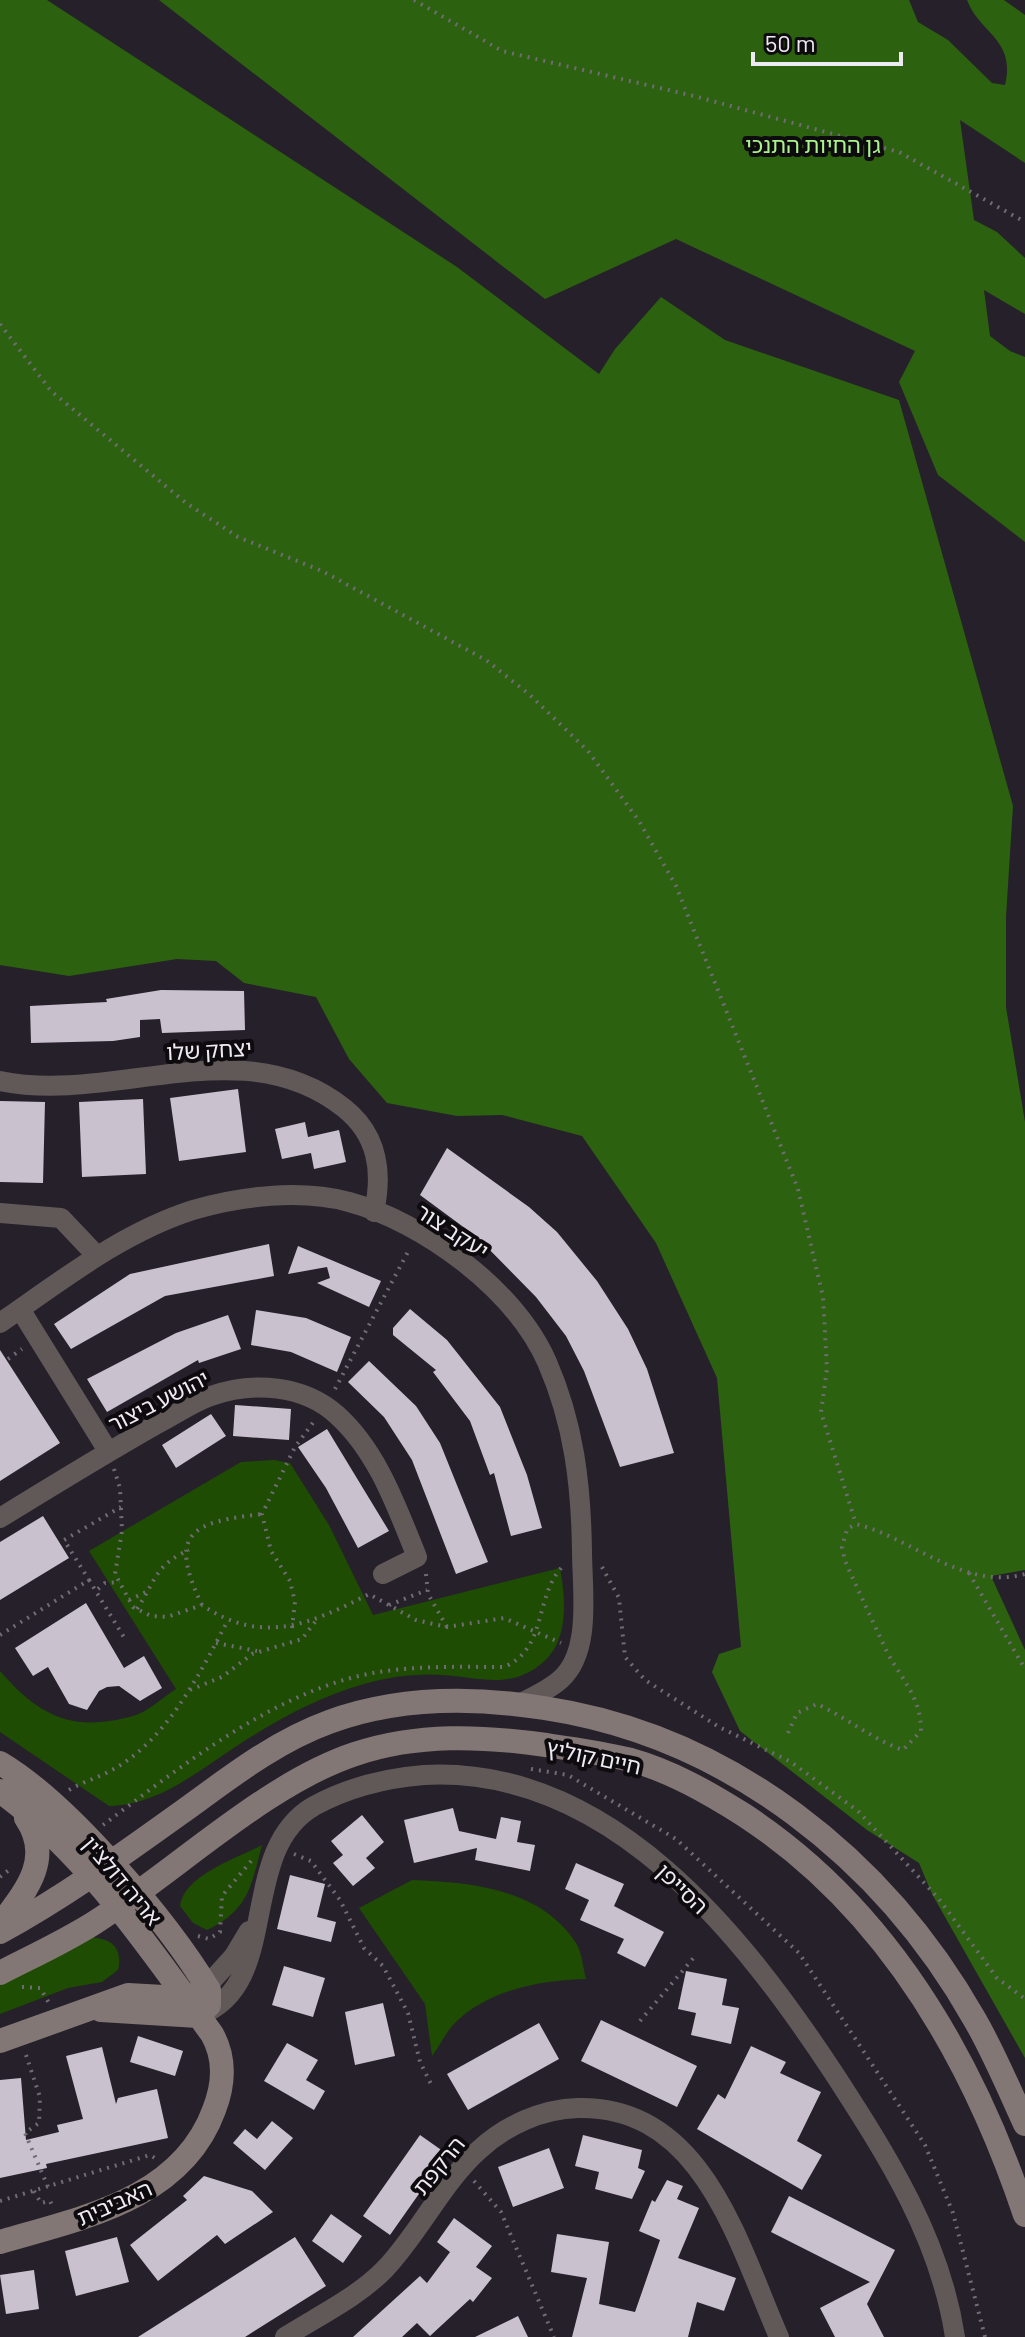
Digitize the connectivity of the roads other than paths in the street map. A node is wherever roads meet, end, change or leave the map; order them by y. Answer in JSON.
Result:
{"nodes":[{"id":1,"x":0,"y":1081,"type":"edge"},
{"id":2,"x":374,"y":1212,"type":"junction"},
{"id":3,"x":0,"y":1213,"type":"edge"},
{"id":4,"x":97,"y":1256,"type":"junction"},
{"id":5,"x":20,"y":1309,"type":"junction"},
{"id":6,"x":0,"y":1323,"type":"edge"},
{"id":7,"x":108,"y":1451,"type":"junction"},
{"id":8,"x":0,"y":1518,"type":"edge"},
{"id":9,"x":383,"y":1574,"type":"dead end"},
{"id":10,"x":519,"y":1704,"type":"junction"},
{"id":11,"x":0,"y":1763,"type":"edge"},
{"id":12,"x":6,"y":1795,"type":"edge"},
{"id":13,"x":111,"y":1863,"type":"junction"},
{"id":14,"x":90,"y":1877,"type":"junction"},
{"id":15,"x":126,"y":1901,"type":"junction"},
{"id":16,"x":258,"y":1914,"type":"junction"},
{"id":17,"x":0,"y":1925,"type":"edge"},
{"id":18,"x":0,"y":1932,"type":"edge"},
{"id":19,"x":140,"y":1938,"type":"junction"},
{"id":20,"x":7,"y":1980,"type":"edge"},
{"id":21,"x":207,"y":1986,"type":"junction"},
{"id":22,"x":110,"y":2000,"type":"junction"},
{"id":23,"x":192,"y":2007,"type":"junction"},
{"id":24,"x":87,"y":2010,"type":"junction"},
{"id":25,"x":10,"y":2037,"type":"edge"},
{"id":26,"x":1025,"y":2124,"type":"edge"},
{"id":27,"x":1025,"y":2215,"type":"edge"},
{"id":28,"x":0,"y":2242,"type":"edge"},
{"id":29,"x":285,"y":2337,"type":"edge"},
{"id":30,"x":779,"y":2337,"type":"edge"},
{"id":31,"x":955,"y":2337,"type":"edge"}],
"edges":[{"from":1,"to":2,"type":"street","name":"יצחק שלו"},
{"from":2,"to":4,"type":"street","name":"יעקב צור"},
{"from":2,"to":10,"type":"street","name":"יעקב צור"},
{"from":3,"to":4,"type":"street"},
{"from":4,"to":5,"type":"street","name":"יעקב צור"},
{"from":5,"to":6,"type":"street","name":"יעקב צור"},
{"from":5,"to":7,"type":"street"},
{"from":7,"to":8,"type":"street","name":"יהושע ביצור"},
{"from":7,"to":9,"type":"street","name":"יהושע ביצור"},
{"from":10,"to":13,"type":"main road","name":"חיים קוליץ"},
{"from":10,"to":26,"type":"main road","name":"חיים קוליץ"},
{"from":11,"to":13,"type":"main road","name":"אריה דולצ'ין"},
{"from":12,"to":14,"type":"main road","name":"אריה דולצ'ין"},
{"from":12,"to":17,"type":"main road"},
{"from":13,"to":14,"type":"main road","name":"חיים קוליץ"},
{"from":13,"to":15,"type":"main road","name":"אריה דולצ'ין"},
{"from":14,"to":15,"type":"main road","name":"אריה דולצ'ין"},
{"from":14,"to":18,"type":"main road","name":"חיים קוליץ"},
{"from":15,"to":19,"type":"main road","name":"אריה דולצ'ין"},
{"from":15,"to":20,"type":"main road","name":"חיים קוליץ"},
{"from":15,"to":21,"type":"main road","name":"אריה דולצ'ין"},
{"from":15,"to":27,"type":"main road","name":"חיים קוליץ"},
{"from":16,"to":21,"type":"street","name":"הסייפן"},
{"from":16,"to":23,"type":"street","name":"הסייפן"},
{"from":16,"to":31,"type":"street","name":"הסייפן"},
{"from":19,"to":22,"type":"main road"},
{"from":19,"to":23,"type":"main road","name":"אריה דולצ'ין"},
{"from":21,"to":23,"type":"main road","name":"הסייפן"},
{"from":22,"to":23,"type":"main road"},
{"from":22,"to":24,"type":"main road"},
{"from":23,"to":24,"type":"main road"},
{"from":23,"to":28,"type":"main road","name":"האביבית"},
{"from":24,"to":25,"type":"main road"},
{"from":29,"to":30,"type":"street","name":"הרקפת"}]}
